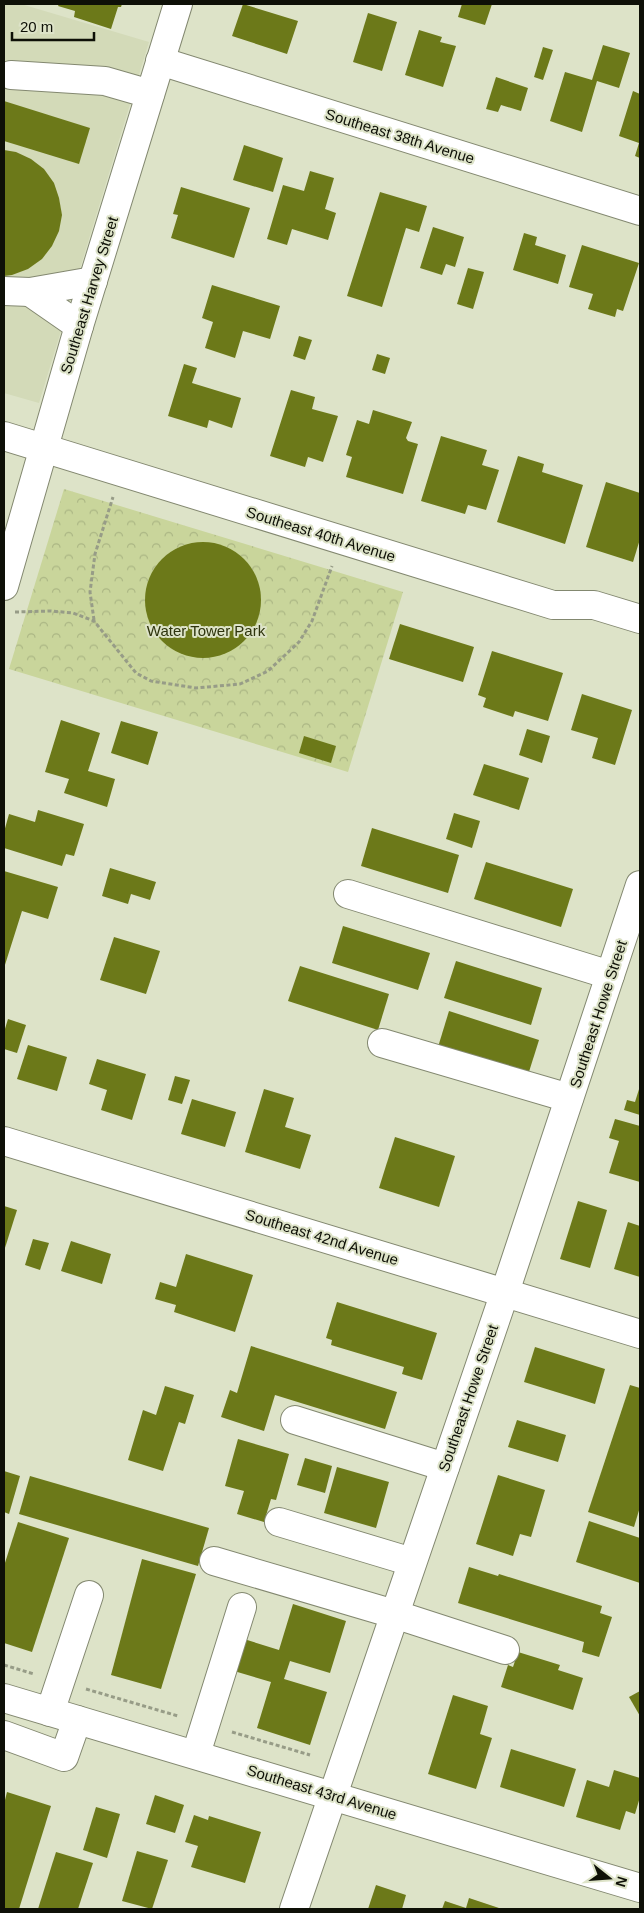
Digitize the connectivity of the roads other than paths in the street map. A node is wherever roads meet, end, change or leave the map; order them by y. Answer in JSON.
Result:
{"nodes":[{"id":1,"x":178,"y":4,"type":"edge"},
{"id":2,"x":160,"y":61,"type":"junction"},
{"id":3,"x":11,"y":75,"type":"dead end"},
{"id":4,"x":150,"y":94,"type":"junction"},
{"id":5,"x":640,"y":211,"type":"edge"},
{"id":6,"x":93,"y":281,"type":"junction"},
{"id":7,"x":17,"y":292,"type":"edge"},
{"id":8,"x":79,"y":326,"type":"junction"},
{"id":9,"x":4,"y":436,"type":"edge"},
{"id":10,"x":44,"y":448,"type":"junction"},
{"id":11,"x":4,"y":586,"type":"edge"},
{"id":12,"x":640,"y":619,"type":"edge"},
{"id":13,"x":640,"y":885,"type":"edge"},
{"id":14,"x":348,"y":894,"type":"dead end"},
{"id":15,"x":610,"y":975,"type":"junction"},
{"id":16,"x":382,"y":1043,"type":"dead end"},
{"id":17,"x":570,"y":1098,"type":"junction"},
{"id":18,"x":4,"y":1141,"type":"edge"},
{"id":19,"x":505,"y":1292,"type":"junction"},
{"id":20,"x":640,"y":1334,"type":"edge"},
{"id":21,"x":295,"y":1420,"type":"dead end"},
{"id":22,"x":445,"y":1467,"type":"junction"},
{"id":23,"x":278,"y":1522,"type":"dead end"},
{"id":24,"x":214,"y":1561,"type":"dead end"},
{"id":25,"x":412,"y":1562,"type":"junction"},
{"id":26,"x":89,"y":1595,"type":"dead end"},
{"id":27,"x":242,"y":1607,"type":"dead end"},
{"id":28,"x":394,"y":1614,"type":"junction"},
{"id":29,"x":505,"y":1650,"type":"dead end"},
{"id":30,"x":4,"y":1698,"type":"edge"},
{"id":31,"x":50,"y":1712,"type":"junction"},
{"id":32,"x":77,"y":1720,"type":"junction"},
{"id":33,"x":4,"y":1735,"type":"edge"},
{"id":34,"x":196,"y":1754,"type":"junction"},
{"id":35,"x":332,"y":1795,"type":"junction"},
{"id":36,"x":640,"y":1888,"type":"edge"},
{"id":37,"x":294,"y":1909,"type":"edge"}],
"edges":[{"from":1,"to":2,"type":"street","name":"Southeast Harvey Street"},
{"from":2,"to":4,"type":"street","name":"Southeast Harvey Street"},
{"from":2,"to":5,"type":"street","name":"Southeast 38th Avenue"},
{"from":3,"to":4,"type":"street"},
{"from":4,"to":6,"type":"street","name":"Southeast Harvey Street"},
{"from":6,"to":7,"type":"street"},
{"from":6,"to":8,"type":"street","name":"Southeast Harvey Street"},
{"from":7,"to":8,"type":"street"},
{"from":8,"to":10,"type":"street","name":"Southeast Harvey Street"},
{"from":9,"to":10,"type":"street","name":"Southeast 40th Avenue"},
{"from":10,"to":11,"type":"street","name":"Southeast Harvey Street"},
{"from":10,"to":12,"type":"street","name":"Southeast 40th Avenue"},
{"from":13,"to":15,"type":"street","name":"Southeast Howe Street"},
{"from":14,"to":15,"type":"street"},
{"from":15,"to":17,"type":"street","name":"Southeast Howe Street"},
{"from":16,"to":17,"type":"street"},
{"from":17,"to":19,"type":"street","name":"Southeast Howe Street"},
{"from":18,"to":19,"type":"street","name":"Southeast 42nd Avenue"},
{"from":19,"to":20,"type":"street","name":"Southeast 42nd Avenue"},
{"from":19,"to":22,"type":"street","name":"Southeast Howe Street"},
{"from":21,"to":22,"type":"street"},
{"from":22,"to":25,"type":"street","name":"Southeast Howe Street"},
{"from":23,"to":25,"type":"street"},
{"from":24,"to":28,"type":"street"},
{"from":25,"to":28,"type":"street","name":"Southeast Howe Street"},
{"from":26,"to":31,"type":"street"},
{"from":27,"to":34,"type":"street"},
{"from":28,"to":29,"type":"street"},
{"from":28,"to":35,"type":"street","name":"Southeast Howe Street"},
{"from":30,"to":31,"type":"street","name":"Southeast 43rd Avenue"},
{"from":31,"to":32,"type":"street","name":"Southeast 43rd Avenue"},
{"from":32,"to":33,"type":"street"},
{"from":32,"to":34,"type":"street","name":"Southeast 43rd Avenue"},
{"from":34,"to":35,"type":"street","name":"Southeast 43rd Avenue"},
{"from":35,"to":36,"type":"street","name":"Southeast 43rd Avenue"},
{"from":35,"to":37,"type":"street","name":"Southeast Howe Street"}]}
